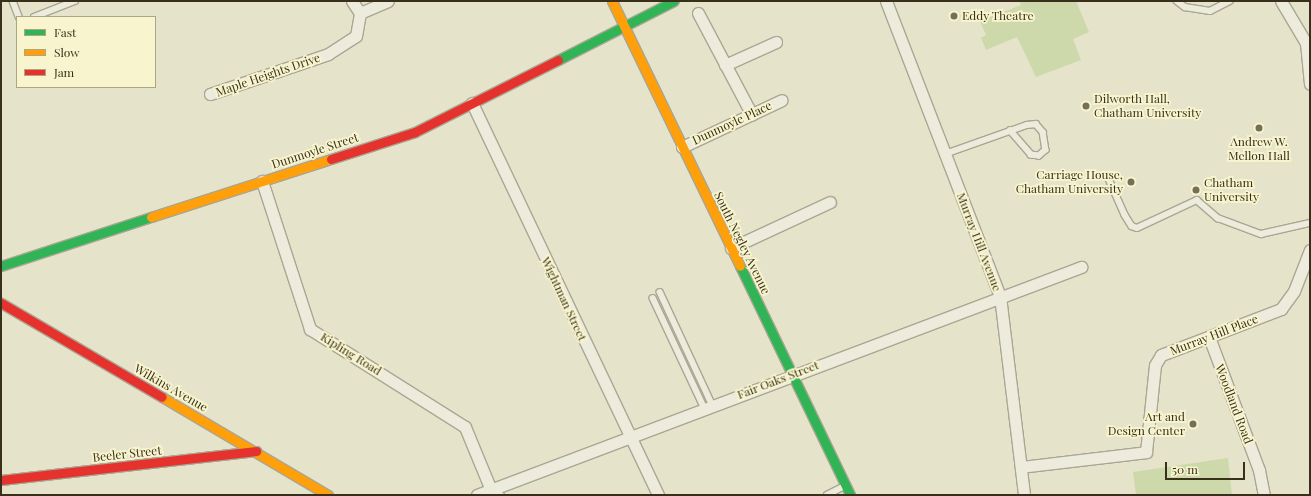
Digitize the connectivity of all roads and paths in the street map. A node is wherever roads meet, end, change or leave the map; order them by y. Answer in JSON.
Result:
{"nodes":[{"id":1,"x":13,"y":1,"type":"edge"},
{"id":2,"x":75,"y":1,"type":"edge"},
{"id":3,"x":352,"y":1,"type":"edge"},
{"id":4,"x":388,"y":1,"type":"edge"},
{"id":5,"x":612,"y":1,"type":"edge"},
{"id":6,"x":674,"y":1,"type":"edge"},
{"id":7,"x":886,"y":1,"type":"edge"},
{"id":8,"x":1177,"y":1,"type":"edge"},
{"id":9,"x":1230,"y":1,"type":"edge"},
{"id":10,"x":1281,"y":1,"type":"edge"},
{"id":11,"x":360,"y":13,"type":"junction"},
{"id":12,"x":698,"y":13,"type":"dead end"},
{"id":13,"x":19,"y":16,"type":"edge"},
{"id":14,"x":37,"y":16,"type":"edge"},
{"id":15,"x":623,"y":25,"type":"junction"},
{"id":16,"x":776,"y":42,"type":"dead end"},
{"id":17,"x":1308,"y":42,"type":"edge"},
{"id":18,"x":725,"y":65,"type":"junction"},
{"id":19,"x":1310,"y":84,"type":"edge"},
{"id":20,"x":210,"y":94,"type":"dead end"},
{"id":21,"x":782,"y":100,"type":"dead end"},
{"id":22,"x":472,"y":103,"type":"junction"},
{"id":23,"x":752,"y":115,"type":"junction"},
{"id":24,"x":1010,"y":131,"type":"junction"},
{"id":25,"x":682,"y":147,"type":"junction"},
{"id":26,"x":945,"y":154,"type":"junction"},
{"id":27,"x":1109,"y":179,"type":"dead end"},
{"id":28,"x":262,"y":181,"type":"junction"},
{"id":29,"x":830,"y":202,"type":"dead end"},
{"id":30,"x":1310,"y":223,"type":"edge"},
{"id":31,"x":731,"y":248,"type":"junction"},
{"id":32,"x":1310,"y":250,"type":"edge"},
{"id":33,"x":1,"y":266,"type":"edge"},
{"id":34,"x":1081,"y":267,"type":"dead end"},
{"id":35,"x":660,"y":292,"type":"dead end"},
{"id":36,"x":1000,"y":296,"type":"junction"},
{"id":37,"x":653,"y":298,"type":"dead end"},
{"id":38,"x":1,"y":303,"type":"edge"},
{"id":39,"x":1209,"y":337,"type":"junction"},
{"id":40,"x":792,"y":374,"type":"junction"},
{"id":41,"x":709,"y":407,"type":"junction"},
{"id":42,"x":630,"y":438,"type":"junction"},
{"id":43,"x":256,"y":451,"type":"junction"},
{"id":44,"x":1021,"y":467,"type":"junction"},
{"id":45,"x":1,"y":480,"type":"edge"},
{"id":46,"x":848,"y":491,"type":"edge"},
{"id":47,"x":496,"y":492,"type":"edge"},
{"id":48,"x":328,"y":495,"type":"edge"},
{"id":49,"x":477,"y":495,"type":"edge"},
{"id":50,"x":658,"y":495,"type":"edge"},
{"id":51,"x":827,"y":495,"type":"edge"},
{"id":52,"x":1024,"y":495,"type":"edge"},
{"id":53,"x":1264,"y":495,"type":"edge"}],
"edges":[{"from":1,"to":13,"type":"lane"},
{"from":2,"to":14,"type":"lane"},
{"from":3,"to":11,"type":"street"},
{"from":4,"to":11,"type":"street"},
{"from":5,"to":15,"type":"street","name":"South Negley Avenue"},
{"from":6,"to":15,"type":"street","name":"Dunmoyle Street"},
{"from":7,"to":26,"type":"street","name":"Murray Hill Avenue"},
{"from":8,"to":9,"type":"lane"},
{"from":10,"to":17,"type":"street"},
{"from":11,"to":20,"type":"street","name":"Maple Heights Drive"},
{"from":12,"to":18,"type":"street"},
{"from":15,"to":22,"type":"street","name":"Dunmoyle Street"},
{"from":15,"to":25,"type":"street","name":"South Negley Avenue"},
{"from":16,"to":18,"type":"street"},
{"from":17,"to":19,"type":"street"},
{"from":18,"to":23,"type":"street"},
{"from":21,"to":23,"type":"street","name":"Dunmoyle Place"},
{"from":22,"to":28,"type":"street","name":"Dunmoyle Street"},
{"from":22,"to":42,"type":"street","name":"Wightman Street"},
{"from":23,"to":25,"type":"street","name":"Dunmoyle Place"},
{"from":24,"to":24,"type":"lane"},
{"from":24,"to":26,"type":"lane"},
{"from":25,"to":31,"type":"street","name":"South Negley Avenue"},
{"from":26,"to":36,"type":"street","name":"Murray Hill Avenue"},
{"from":27,"to":30,"type":"lane"},
{"from":28,"to":33,"type":"street","name":"Dunmoyle Street"},
{"from":28,"to":47,"type":"street","name":"Kipling Road"},
{"from":29,"to":31,"type":"street"},
{"from":31,"to":40,"type":"street","name":"South Negley Avenue"},
{"from":32,"to":39,"type":"street","name":"Murray Hill Place"},
{"from":34,"to":36,"type":"street","name":"Fair Oaks Street"},
{"from":35,"to":41,"type":"lane"},
{"from":36,"to":40,"type":"street","name":"Fair Oaks Street"},
{"from":36,"to":44,"type":"street","name":"Murray Hill Avenue"},
{"from":37,"to":41,"type":"lane"},
{"from":38,"to":43,"type":"street","name":"Wilkins Avenue"},
{"from":39,"to":44,"type":"street","name":"Murray Hill Place"},
{"from":39,"to":53,"type":"street","name":"Woodland Road"},
{"from":40,"to":41,"type":"street","name":"Fair Oaks Street"},
{"from":40,"to":46,"type":"street","name":"South Negley Avenue"},
{"from":41,"to":42,"type":"street","name":"Fair Oaks Street"},
{"from":42,"to":47,"type":"street","name":"Fair Oaks Street"},
{"from":42,"to":50,"type":"street","name":"Wightman Street"},
{"from":43,"to":45,"type":"street","name":"Beeler Street"},
{"from":43,"to":48,"type":"street","name":"Wilkins Avenue"},
{"from":44,"to":52,"type":"street","name":"Murray Hill Avenue"},
{"from":46,"to":51,"type":"lane"},
{"from":47,"to":49,"type":"street","name":"Fair Oaks Street"}]}
